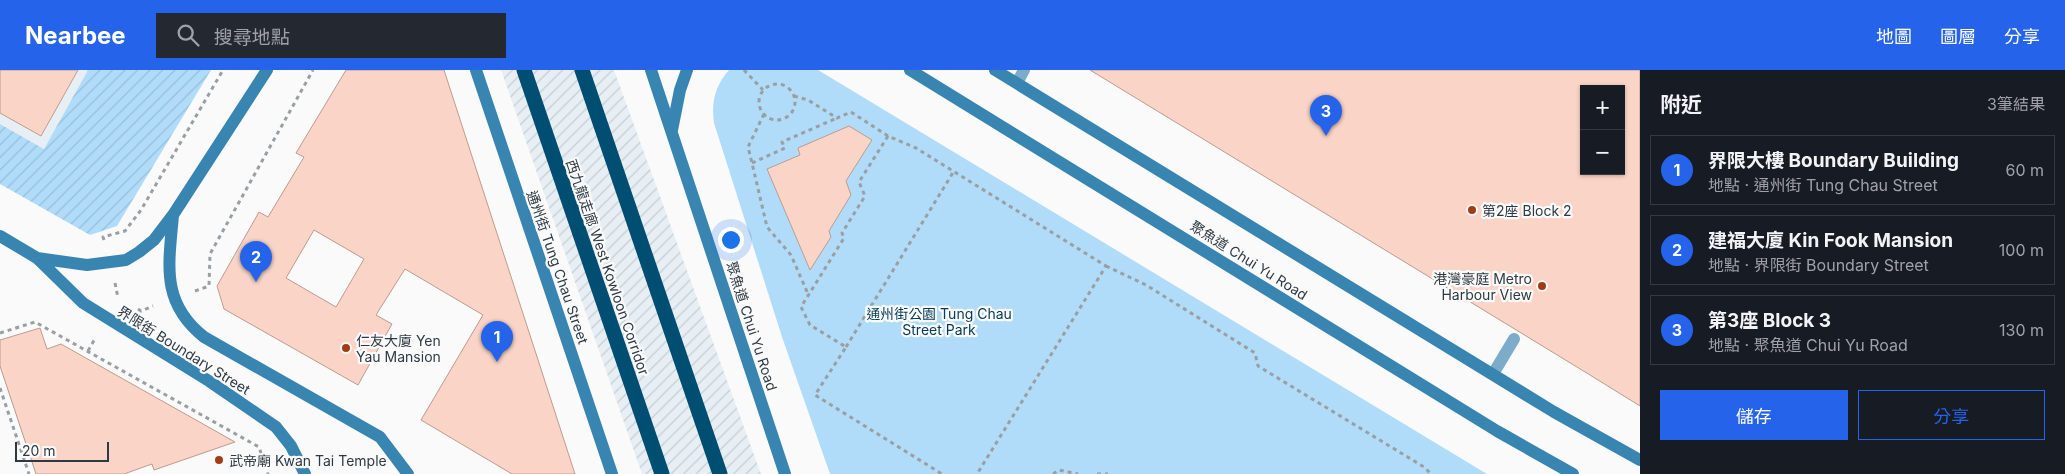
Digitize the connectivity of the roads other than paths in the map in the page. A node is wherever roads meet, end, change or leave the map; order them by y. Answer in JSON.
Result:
{"nodes":[{"id":1,"x":267,"y":70,"type":"edge"},
{"id":2,"x":476,"y":70,"type":"edge"},
{"id":3,"x":524,"y":70,"type":"edge"},
{"id":4,"x":582,"y":70,"type":"edge"},
{"id":5,"x":651,"y":70,"type":"edge"},
{"id":6,"x":687,"y":70,"type":"edge"},
{"id":7,"x":910,"y":70,"type":"edge"},
{"id":8,"x":995,"y":70,"type":"edge"},
{"id":9,"x":1024,"y":70,"type":"edge"},
{"id":10,"x":1017,"y":83,"type":"junction"},
{"id":11,"x":672,"y":130,"type":"junction"},
{"id":12,"x":173,"y":215,"type":"junction"},
{"id":13,"x":0,"y":236,"type":"edge"},
{"id":14,"x":37,"y":258,"type":"junction"},
{"id":15,"x":1514,"y":339,"type":"dead end"},
{"id":16,"x":1492,"y":374,"type":"junction"},
{"id":17,"x":1640,"y":460,"type":"edge"},
{"id":18,"x":305,"y":474,"type":"edge"},
{"id":19,"x":408,"y":474,"type":"edge"},
{"id":20,"x":612,"y":474,"type":"edge"},
{"id":21,"x":662,"y":474,"type":"edge"},
{"id":22,"x":720,"y":474,"type":"edge"},
{"id":23,"x":785,"y":474,"type":"edge"},
{"id":24,"x":1573,"y":474,"type":"edge"}],
"edges":[{"from":1,"to":12,"type":"main road"},
{"from":2,"to":20,"type":"main road","name":"通州街 Tung Chau Street"},
{"from":3,"to":21,"type":"highway","name":"西九龍走廊 West Kowloon Corridor"},
{"from":4,"to":22,"type":"highway"},
{"from":5,"to":11,"type":"main road","name":"聚魚道 Chui Yu Road"},
{"from":6,"to":11,"type":"main road","name":"聚魚道 Chui Yu Road"},
{"from":7,"to":24,"type":"main road","name":"聚魚道 Chui Yu Road"},
{"from":8,"to":10,"type":"main road"},
{"from":9,"to":10,"type":"street"},
{"from":10,"to":16,"type":"main road"},
{"from":11,"to":23,"type":"main road","name":"聚魚道 Chui Yu Road"},
{"from":12,"to":14,"type":"main road","name":"界限街 Boundary Street"},
{"from":12,"to":19,"type":"main road","name":"界限街 Boundary Street"},
{"from":13,"to":14,"type":"main road","name":"界限街 Boundary Street"},
{"from":14,"to":18,"type":"main road","name":"界限街 Boundary Street"},
{"from":15,"to":16,"type":"street"},
{"from":16,"to":17,"type":"main road"}]}
